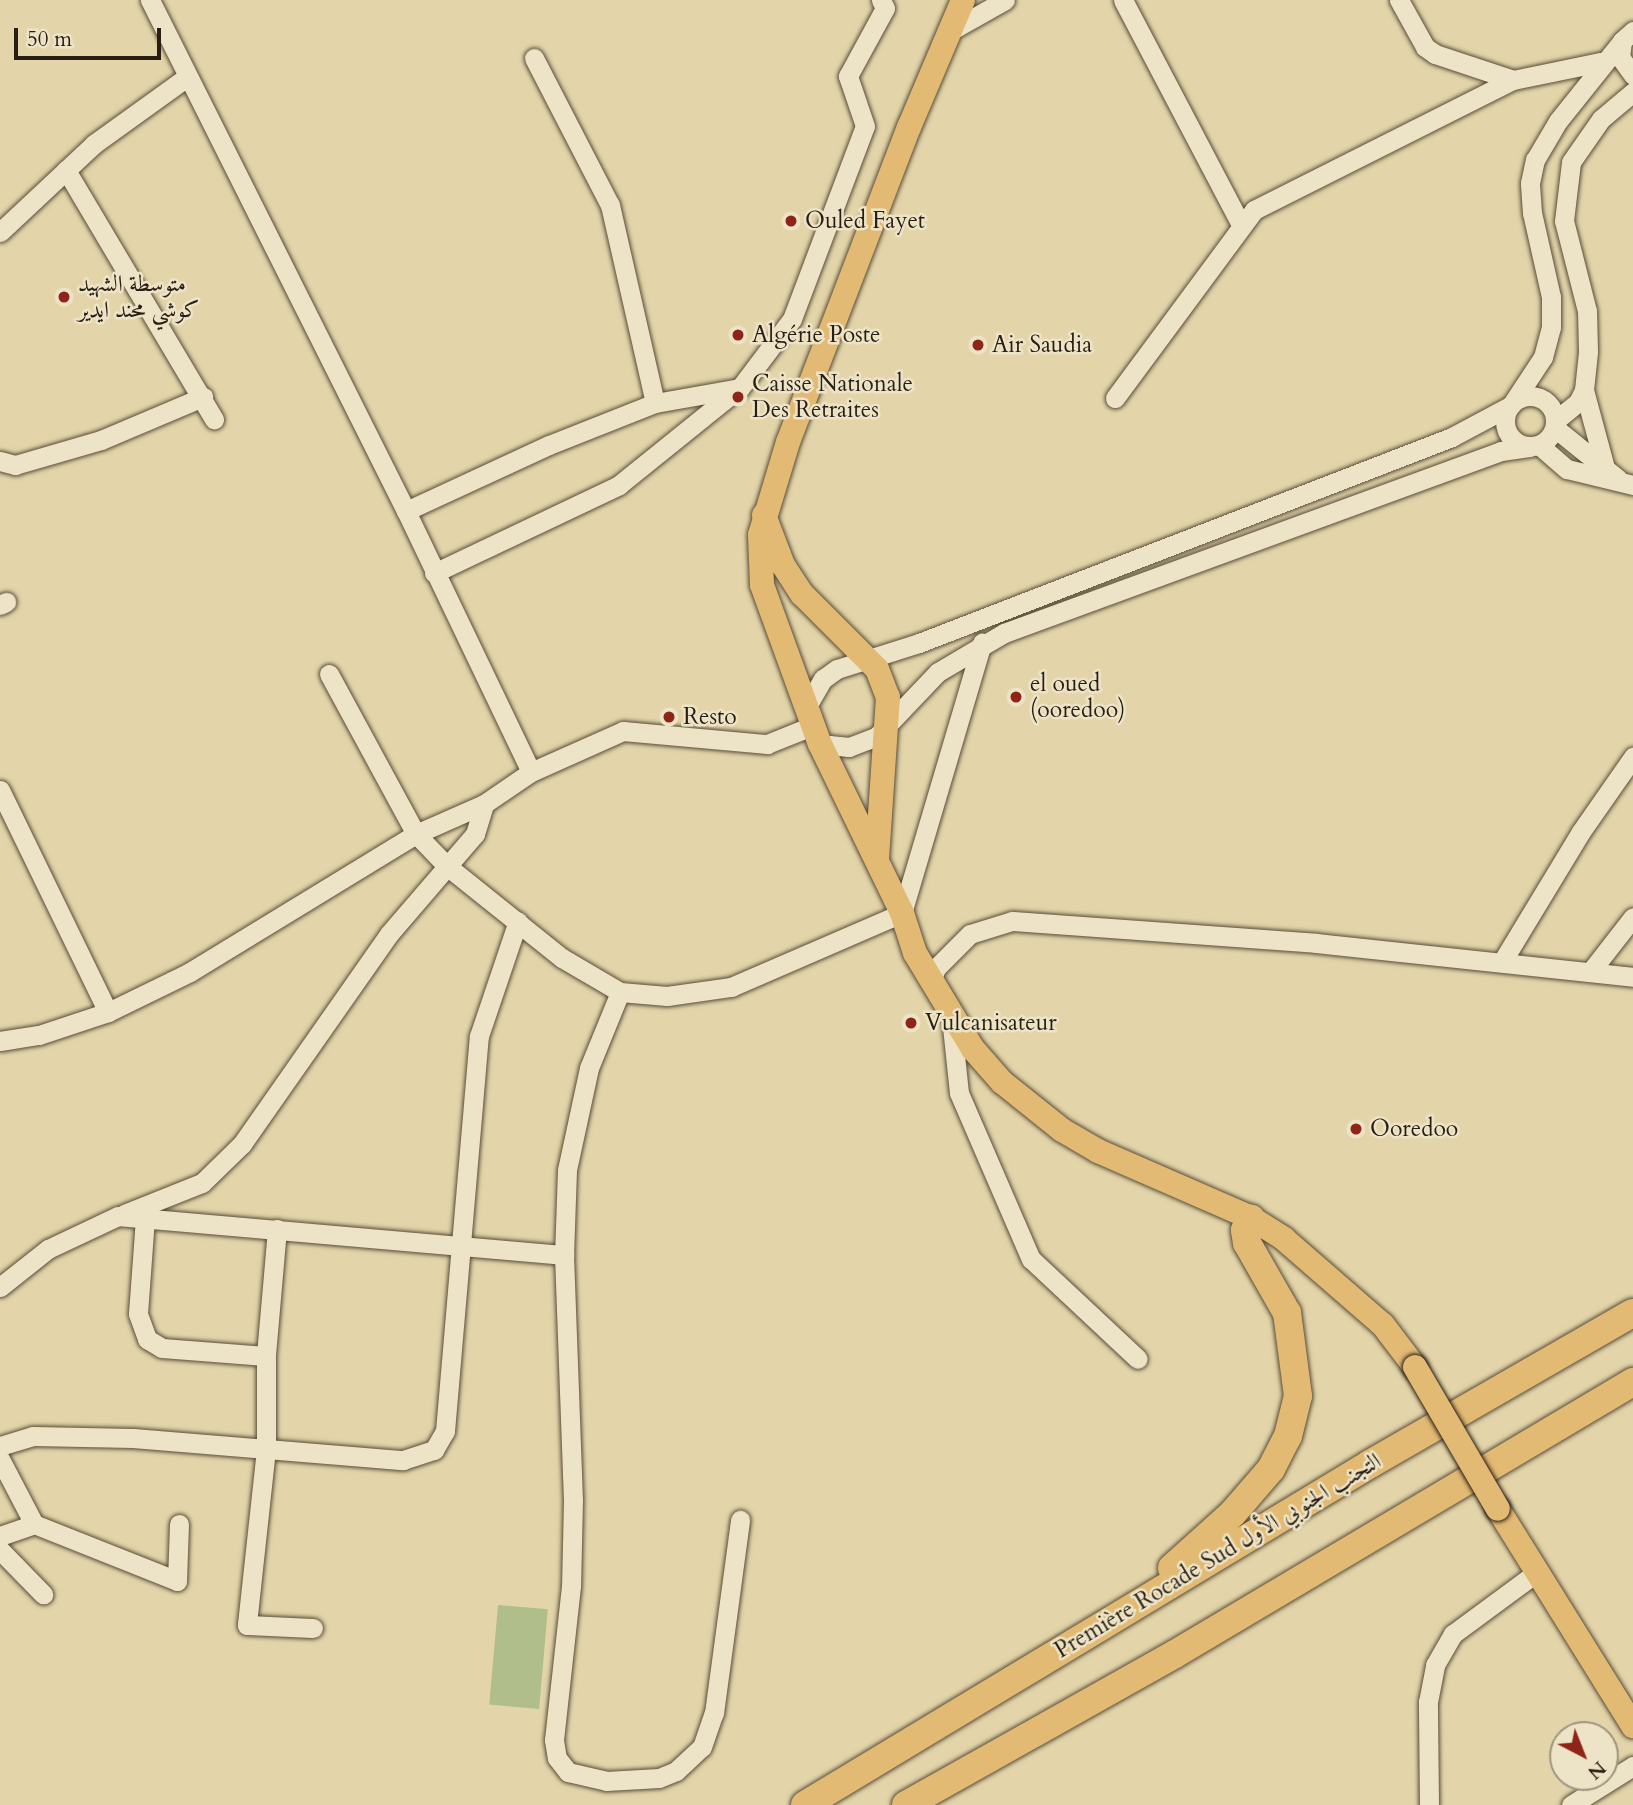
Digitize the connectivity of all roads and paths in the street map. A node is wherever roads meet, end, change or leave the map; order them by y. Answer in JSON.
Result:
{"nodes":[{"id":1,"x":150,"y":0,"type":"edge"},
{"id":2,"x":881,"y":0,"type":"edge"},
{"id":3,"x":963,"y":0,"type":"edge"},
{"id":4,"x":1005,"y":0,"type":"edge"},
{"id":5,"x":1123,"y":0,"type":"edge"},
{"id":6,"x":1399,"y":0,"type":"edge"},
{"id":7,"x":950,"y":31,"type":"junction"},
{"id":8,"x":1630,"y":33,"type":"edge"},
{"id":9,"x":534,"y":58,"type":"dead end"},
{"id":10,"x":1601,"y":62,"type":"junction"},
{"id":11,"x":1633,"y":75,"type":"edge"},
{"id":12,"x":187,"y":77,"type":"junction"},
{"id":13,"x":1513,"y":80,"type":"junction"},
{"id":14,"x":1633,"y":92,"type":"edge"},
{"id":15,"x":66,"y":170,"type":"junction"},
{"id":16,"x":1241,"y":225,"type":"junction"},
{"id":17,"x":0,"y":232,"type":"edge"},
{"id":18,"x":740,"y":388,"type":"junction"},
{"id":19,"x":1584,"y":390,"type":"junction"},
{"id":20,"x":203,"y":397,"type":"junction"},
{"id":21,"x":1115,"y":398,"type":"dead end"},
{"id":22,"x":655,"y":403,"type":"junction"},
{"id":23,"x":1512,"y":403,"type":"junction"},
{"id":24,"x":214,"y":419,"type":"dead end"},
{"id":25,"x":1555,"y":424,"type":"junction"},
{"id":26,"x":1535,"y":446,"type":"junction"},
{"id":27,"x":0,"y":461,"type":"edge"},
{"id":28,"x":1605,"y":468,"type":"junction"},
{"id":29,"x":1627,"y":483,"type":"edge"},
{"id":30,"x":406,"y":511,"type":"junction"},
{"id":31,"x":764,"y":514,"type":"junction"},
{"id":32,"x":434,"y":573,"type":"junction"},
{"id":33,"x":982,"y":643,"type":"junction"},
{"id":34,"x":867,"y":658,"type":"junction"},
{"id":35,"x":329,"y":674,"type":"dead end"},
{"id":36,"x":813,"y":726,"type":"junction"},
{"id":37,"x":889,"y":726,"type":"junction"},
{"id":38,"x":1633,"y":757,"type":"edge"},
{"id":39,"x":531,"y":772,"type":"junction"},
{"id":40,"x":0,"y":790,"type":"edge"},
{"id":41,"x":484,"y":804,"type":"junction"},
{"id":42,"x":416,"y":834,"type":"junction"},
{"id":43,"x":877,"y":863,"type":"junction"},
{"id":44,"x":447,"y":866,"type":"junction"},
{"id":45,"x":901,"y":913,"type":"junction"},
{"id":46,"x":1633,"y":917,"type":"edge"},
{"id":47,"x":518,"y":921,"type":"junction"},
{"id":48,"x":1502,"y":962,"type":"junction"},
{"id":49,"x":1591,"y":971,"type":"junction"},
{"id":50,"x":1633,"y":977,"type":"edge"},
{"id":51,"x":932,"y":981,"type":"junction"},
{"id":52,"x":620,"y":992,"type":"junction"},
{"id":53,"x":108,"y":1012,"type":"junction"},
{"id":54,"x":951,"y":1017,"type":"junction"},
{"id":55,"x":0,"y":1041,"type":"edge"},
{"id":56,"x":118,"y":1216,"type":"junction"},
{"id":57,"x":1251,"y":1218,"type":"junction"},
{"id":58,"x":145,"y":1219,"type":"junction"},
{"id":59,"x":277,"y":1229,"type":"junction"},
{"id":60,"x":460,"y":1246,"type":"junction"},
{"id":61,"x":564,"y":1255,"type":"junction"},
{"id":62,"x":0,"y":1287,"type":"edge"},
{"id":63,"x":1633,"y":1312,"type":"edge"},
{"id":64,"x":266,"y":1356,"type":"junction"},
{"id":65,"x":1138,"y":1359,"type":"dead end"},
{"id":66,"x":1633,"y":1382,"type":"edge"},
{"id":67,"x":0,"y":1446,"type":"edge"},
{"id":68,"x":266,"y":1449,"type":"junction"},
{"id":69,"x":0,"y":1460,"type":"edge"},
{"id":70,"x":740,"y":1520,"type":"dead end"},
{"id":71,"x":34,"y":1524,"type":"junction"},
{"id":72,"x":179,"y":1524,"type":"dead end"},
{"id":73,"x":0,"y":1536,"type":"edge"},
{"id":74,"x":0,"y":1550,"type":"edge"},
{"id":75,"x":1537,"y":1572,"type":"junction"},
{"id":76,"x":43,"y":1594,"type":"dead end"},
{"id":77,"x":1124,"y":1612,"type":"junction"},
{"id":78,"x":313,"y":1628,"type":"dead end"},
{"id":79,"x":1633,"y":1726,"type":"edge"},
{"id":80,"x":1633,"y":1766,"type":"edge"},
{"id":81,"x":805,"y":1805,"type":"edge"},
{"id":82,"x":906,"y":1805,"type":"edge"},
{"id":83,"x":1429,"y":1805,"type":"edge"},
{"id":84,"x":1571,"y":1805,"type":"edge"}],
"edges":[{"from":1,"to":12,"type":"street"},
{"from":2,"to":18,"type":"street"},
{"from":3,"to":7,"type":"main road"},
{"from":4,"to":7,"type":"street"},
{"from":5,"to":16,"type":"street"},
{"from":6,"to":13,"type":"street"},
{"from":7,"to":31,"type":"main road"},
{"from":8,"to":10,"type":"street"},
{"from":8,"to":11,"type":"street"},
{"from":9,"to":22,"type":"street"},
{"from":10,"to":13,"type":"street"},
{"from":10,"to":23,"type":"street"},
{"from":12,"to":15,"type":"street"},
{"from":12,"to":30,"type":"street"},
{"from":13,"to":16,"type":"street"},
{"from":14,"to":19,"type":"street"},
{"from":15,"to":17,"type":"street"},
{"from":15,"to":20,"type":"street"},
{"from":16,"to":21,"type":"street"},
{"from":18,"to":22,"type":"street"},
{"from":18,"to":32,"type":"street"},
{"from":19,"to":25,"type":"street"},
{"from":19,"to":28,"type":"street"},
{"from":20,"to":24,"type":"street"},
{"from":20,"to":27,"type":"street"},
{"from":22,"to":30,"type":"street"},
{"from":23,"to":25,"type":"street"},
{"from":23,"to":26,"type":"street"},
{"from":23,"to":34,"type":"street"},
{"from":25,"to":26,"type":"street"},
{"from":25,"to":28,"type":"street"},
{"from":26,"to":29,"type":"street"},
{"from":26,"to":33,"type":"street"},
{"from":28,"to":29,"type":"street"},
{"from":30,"to":32,"type":"street"},
{"from":31,"to":34,"type":"main road"},
{"from":31,"to":36,"type":"main road"},
{"from":32,"to":39,"type":"street"},
{"from":33,"to":37,"type":"street"},
{"from":33,"to":45,"type":"street"},
{"from":34,"to":36,"type":"street"},
{"from":34,"to":37,"type":"main road"},
{"from":35,"to":42,"type":"street"},
{"from":36,"to":37,"type":"street"},
{"from":36,"to":39,"type":"street"},
{"from":36,"to":43,"type":"main road"},
{"from":37,"to":43,"type":"main road"},
{"from":38,"to":48,"type":"street"},
{"from":39,"to":41,"type":"street"},
{"from":40,"to":53,"type":"street"},
{"from":41,"to":42,"type":"street"},
{"from":41,"to":44,"type":"street"},
{"from":42,"to":44,"type":"street"},
{"from":42,"to":53,"type":"street"},
{"from":43,"to":45,"type":"main road"},
{"from":44,"to":47,"type":"street"},
{"from":44,"to":56,"type":"street"},
{"from":45,"to":51,"type":"main road"},
{"from":45,"to":52,"type":"street"},
{"from":46,"to":49,"type":"street"},
{"from":47,"to":52,"type":"street"},
{"from":47,"to":60,"type":"street"},
{"from":48,"to":49,"type":"street"},
{"from":48,"to":51,"type":"street"},
{"from":49,"to":50,"type":"street"},
{"from":51,"to":54,"type":"main road"},
{"from":52,"to":61,"type":"street"},
{"from":53,"to":55,"type":"street"},
{"from":54,"to":57,"type":"main road"},
{"from":54,"to":65,"type":"street"},
{"from":56,"to":58,"type":"street"},
{"from":56,"to":62,"type":"street"},
{"from":57,"to":75,"type":"main road","bridge":true},
{"from":57,"to":77,"type":"highway"},
{"from":58,"to":59,"type":"street"},
{"from":58,"to":64,"type":"street"},
{"from":59,"to":60,"type":"street"},
{"from":59,"to":64,"type":"street"},
{"from":60,"to":61,"type":"street"},
{"from":60,"to":68,"type":"street"},
{"from":61,"to":70,"type":"street"},
{"from":63,"to":77,"type":"highway","name":"Première Rocade Sud التجنب الجنوبي الأول"},
{"from":64,"to":68,"type":"street"},
{"from":66,"to":82,"type":"highway"},
{"from":67,"to":68,"type":"street"},
{"from":68,"to":78,"type":"street"},
{"from":69,"to":71,"type":"street"},
{"from":71,"to":72,"type":"street"},
{"from":71,"to":73,"type":"street"},
{"from":74,"to":76,"type":"street"},
{"from":75,"to":79,"type":"main road"},
{"from":75,"to":83,"type":"street"},
{"from":77,"to":81,"type":"highway","name":"Première Rocade Sud التجنب الجنوبي الأول"},
{"from":80,"to":84,"type":"street"}]}
